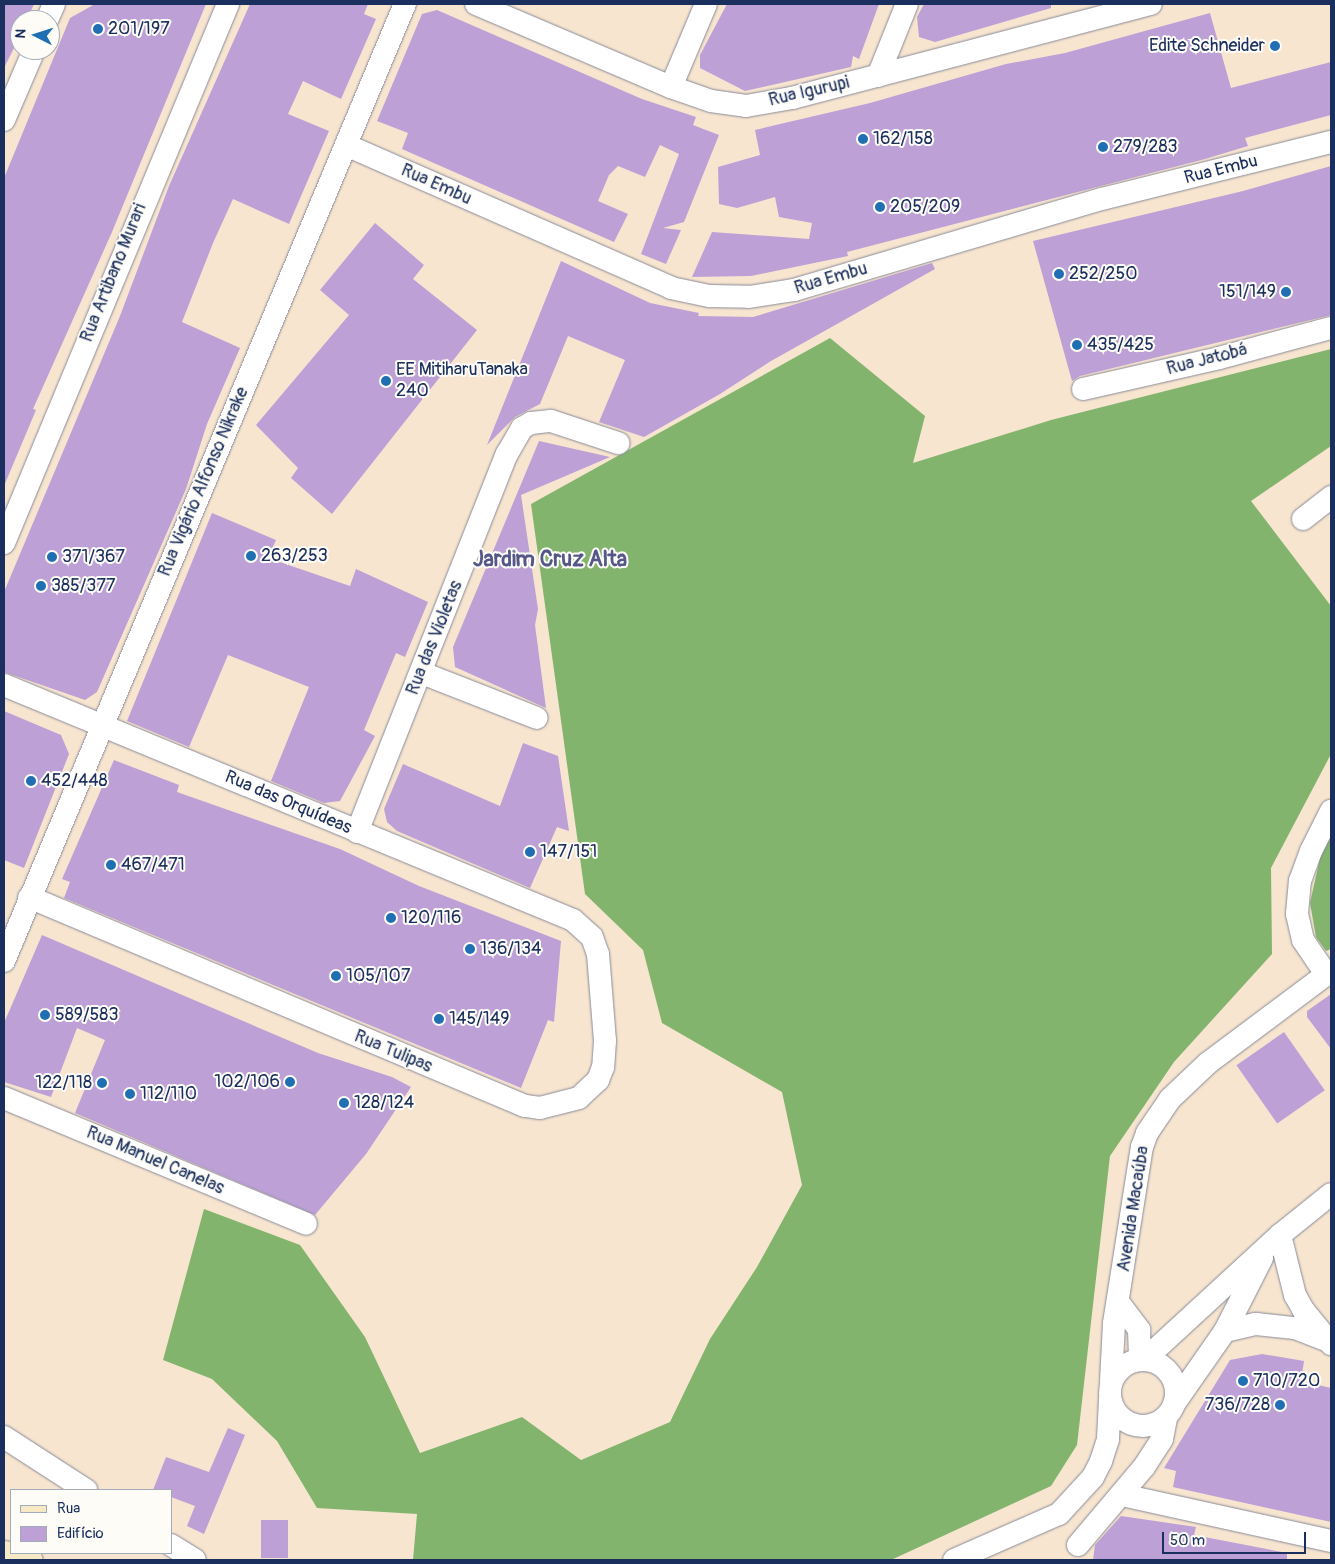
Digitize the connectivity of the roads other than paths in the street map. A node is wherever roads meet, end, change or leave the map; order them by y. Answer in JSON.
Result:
{"nodes":[{"id":1,"x":228,"y":4,"type":"edge"},
{"id":2,"x":405,"y":4,"type":"edge"},
{"id":3,"x":476,"y":4,"type":"edge"},
{"id":4,"x":706,"y":4,"type":"edge"},
{"id":5,"x":907,"y":4,"type":"edge"},
{"id":6,"x":1151,"y":4,"type":"edge"},
{"id":7,"x":30,"y":60,"type":"edge"},
{"id":8,"x":878,"y":76,"type":"junction"},
{"id":9,"x":671,"y":87,"type":"junction"},
{"id":10,"x":4,"y":120,"type":"edge"},
{"id":11,"x":1331,"y":142,"type":"edge"},
{"id":12,"x":346,"y":145,"type":"junction"},
{"id":13,"x":1331,"y":328,"type":"edge"},
{"id":14,"x":1083,"y":389,"type":"dead end"},
{"id":15,"x":618,"y":443,"type":"dead end"},
{"id":16,"x":1331,"y":497,"type":"edge"},
{"id":17,"x":1303,"y":519,"type":"dead end"},
{"id":18,"x":4,"y":543,"type":"edge"},
{"id":19,"x":422,"y":672,"type":"junction"},
{"id":20,"x":4,"y":685,"type":"edge"},
{"id":21,"x":537,"y":718,"type":"dead end"},
{"id":22,"x":103,"y":726,"type":"junction"},
{"id":23,"x":1331,"y":811,"type":"edge"},
{"id":24,"x":358,"y":832,"type":"junction"},
{"id":25,"x":30,"y":897,"type":"junction"},
{"id":26,"x":574,"y":920,"type":"joint"},
{"id":27,"x":4,"y":961,"type":"edge"},
{"id":28,"x":1329,"y":973,"type":"edge"},
{"id":29,"x":4,"y":1098,"type":"edge"},
{"id":30,"x":1331,"y":1194,"type":"edge"},
{"id":31,"x":306,"y":1224,"type":"dead end"},
{"id":32,"x":1274,"y":1240,"type":"junction"},
{"id":33,"x":1118,"y":1303,"type":"junction"},
{"id":34,"x":1225,"y":1331,"type":"junction"},
{"id":35,"x":1328,"y":1342,"type":"edge"},
{"id":36,"x":1142,"y":1360,"type":"junction"},
{"id":37,"x":1111,"y":1390,"type":"junction"},
{"id":38,"x":1170,"y":1411,"type":"junction"},
{"id":39,"x":4,"y":1437,"type":"edge"},
{"id":40,"x":84,"y":1489,"type":"edge"},
{"id":41,"x":1122,"y":1495,"type":"junction"},
{"id":42,"x":1059,"y":1514,"type":"junction"},
{"id":43,"x":1331,"y":1541,"type":"edge"},
{"id":44,"x":172,"y":1546,"type":"edge"},
{"id":45,"x":1077,"y":1553,"type":"edge"},
{"id":46,"x":4,"y":1555,"type":"edge"},
{"id":47,"x":28,"y":1560,"type":"edge"},
{"id":48,"x":195,"y":1560,"type":"edge"},
{"id":49,"x":954,"y":1560,"type":"edge"}],
"edges":[{"from":1,"to":18,"type":"street","name":"Rua Artibano Murari"},
{"from":2,"to":12,"type":"street","name":"Rua Vigário Alfonso Nikrake"},
{"from":3,"to":9,"type":"street","name":"Rua Igurupi"},
{"from":4,"to":9,"type":"street"},
{"from":5,"to":8,"type":"street"},
{"from":6,"to":8,"type":"street","name":"Rua Igurupi"},
{"from":7,"to":10,"type":"street"},
{"from":8,"to":9,"type":"street","name":"Rua Igurupi"},
{"from":11,"to":12,"type":"street","name":"Rua Embu"},
{"from":12,"to":22,"type":"street","name":"Rua Vigário Alfonso Nikrake"},
{"from":13,"to":14,"type":"street","name":"Rua Jatobá"},
{"from":15,"to":19,"type":"street","name":"Rua das Violetas"},
{"from":16,"to":17,"type":"street"},
{"from":19,"to":21,"type":"street"},
{"from":19,"to":24,"type":"street","name":"Rua das Violetas"},
{"from":20,"to":22,"type":"street","name":"Rua das Orquídeas"},
{"from":22,"to":24,"type":"street","name":"Rua das Orquídeas"},
{"from":22,"to":25,"type":"street","name":"Rua Vigário Alfonso Nikrake"},
{"from":23,"to":28,"type":"street"},
{"from":24,"to":26,"type":"street","name":"Rua das Orquídeas"},
{"from":25,"to":26,"type":"street","name":"Rua Tulipas"},
{"from":25,"to":27,"type":"street","name":"Rua Vigário Alfonso Nikrake"},
{"from":28,"to":33,"type":"street","name":"Avenida Macaúba"},
{"from":29,"to":31,"type":"street","name":"Rua Manuel Canelas"},
{"from":30,"to":32,"type":"street"},
{"from":32,"to":34,"type":"street"},
{"from":32,"to":35,"type":"street"},
{"from":32,"to":36,"type":"street"},
{"from":33,"to":36,"type":"street"},
{"from":33,"to":37,"type":"street","name":"Avenida Macaúba"},
{"from":34,"to":35,"type":"street"},
{"from":34,"to":38,"type":"street"},
{"from":36,"to":37,"type":"street"},
{"from":36,"to":38,"type":"street"},
{"from":37,"to":38,"type":"street"},
{"from":37,"to":42,"type":"street","name":"Avenida Macaúba"},
{"from":38,"to":41,"type":"street"},
{"from":39,"to":40,"type":"street"},
{"from":41,"to":43,"type":"street"},
{"from":41,"to":45,"type":"street"},
{"from":42,"to":45,"type":"street"},
{"from":42,"to":49,"type":"street"},
{"from":44,"to":48,"type":"street"},
{"from":46,"to":47,"type":"street"}]}
